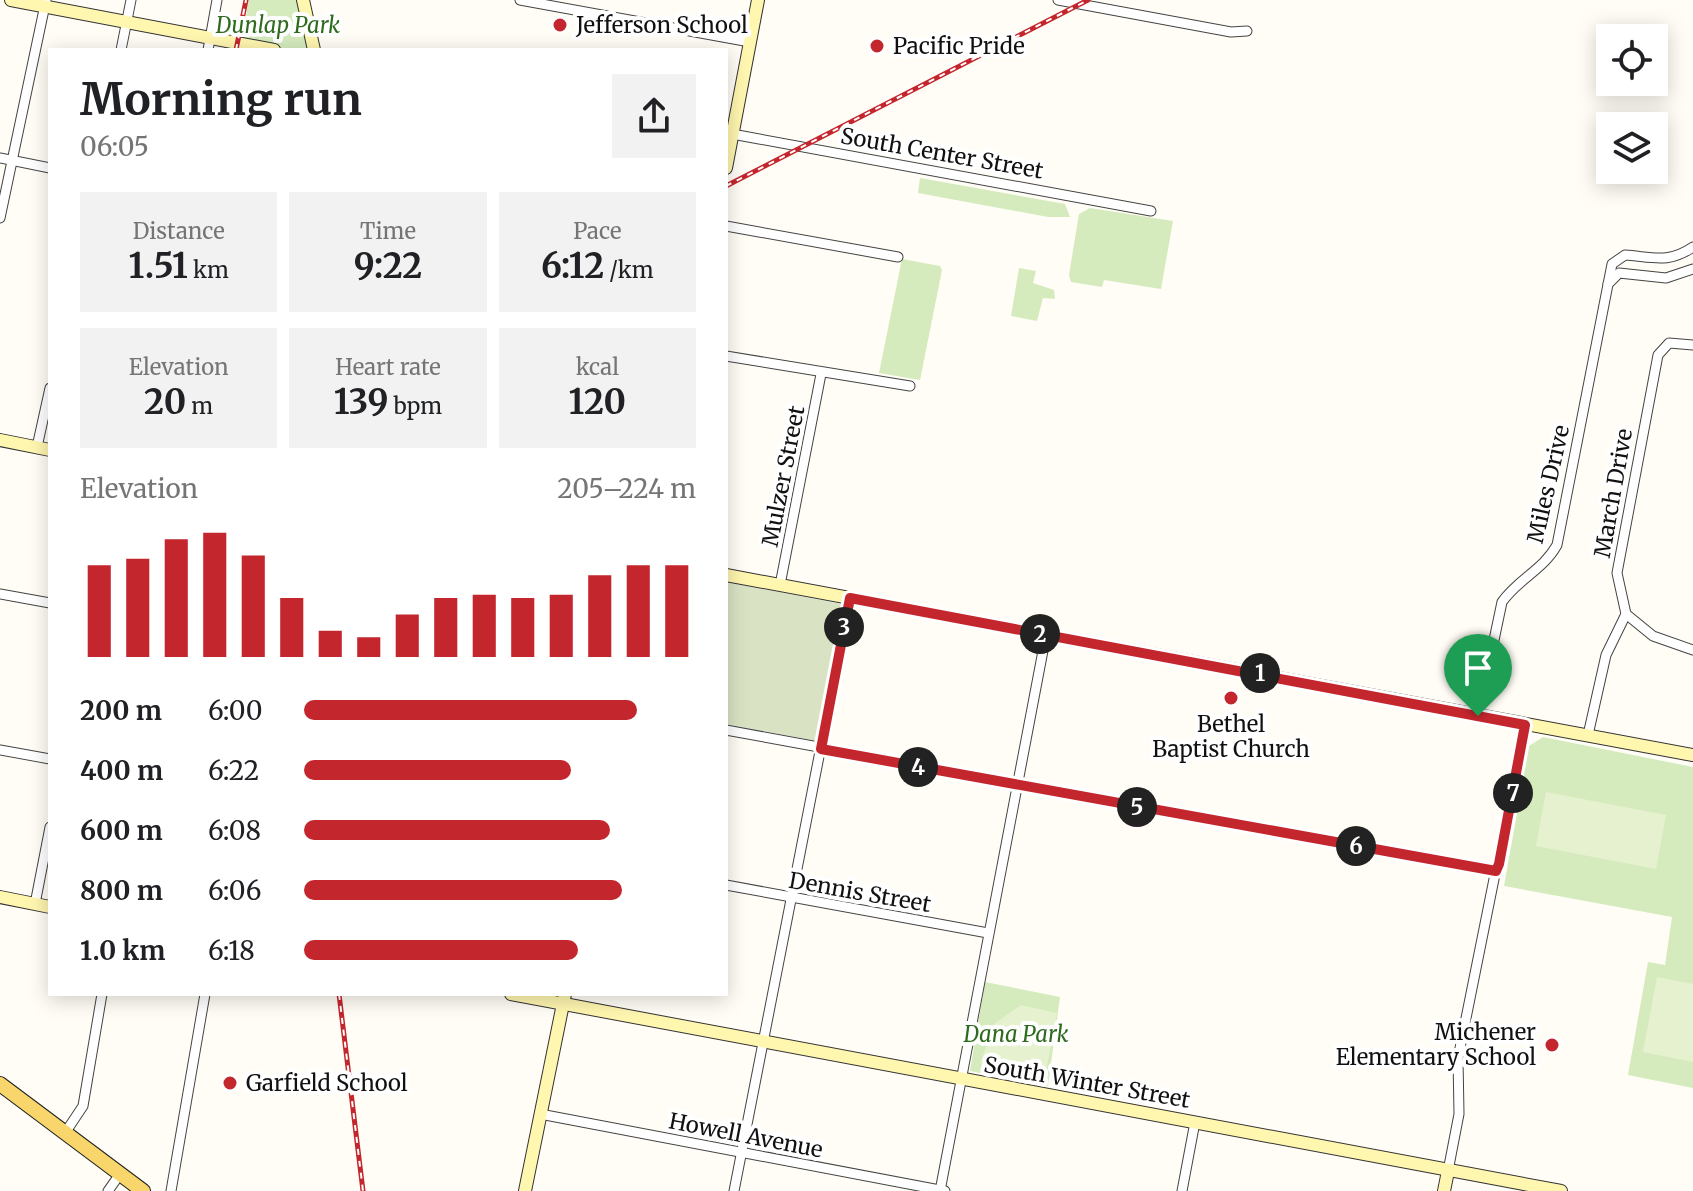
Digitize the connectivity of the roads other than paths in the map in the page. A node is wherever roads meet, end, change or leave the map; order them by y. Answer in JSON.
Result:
{"nodes":[{"id":1,"x":11,"y":0,"type":"edge"},
{"id":2,"x":131,"y":0,"type":"edge"},
{"id":3,"x":217,"y":0,"type":"edge"},
{"id":4,"x":303,"y":0,"type":"edge"},
{"id":5,"x":520,"y":0,"type":"edge"},
{"id":6,"x":758,"y":0,"type":"edge"},
{"id":7,"x":1058,"y":0,"type":"edge"},
{"id":8,"x":45,"y":3,"type":"edge"},
{"id":9,"x":126,"y":23,"type":"junction"},
{"id":10,"x":1247,"y":31,"type":"dead end"},
{"id":11,"x":750,"y":42,"type":"junction"},
{"id":12,"x":209,"y":44,"type":"edge"},
{"id":13,"x":121,"y":48,"type":"edge"},
{"id":14,"x":252,"y":48,"type":"edge"},
{"id":15,"x":314,"y":48,"type":"edge"},
{"id":16,"x":729,"y":133,"type":"edge"},
{"id":17,"x":0,"y":158,"type":"edge"},
{"id":18,"x":12,"y":161,"type":"junction"},
{"id":19,"x":48,"y":168,"type":"edge"},
{"id":20,"x":1151,"y":211,"type":"dead end"},
{"id":21,"x":0,"y":218,"type":"edge"},
{"id":22,"x":728,"y":226,"type":"edge"},
{"id":23,"x":1693,"y":247,"type":"edge"},
{"id":24,"x":898,"y":257,"type":"dead end"},
{"id":25,"x":1693,"y":269,"type":"edge"},
{"id":26,"x":1607,"y":287,"type":"junction"},
{"id":27,"x":1693,"y":345,"type":"edge"},
{"id":28,"x":728,"y":356,"type":"edge"},
{"id":29,"x":821,"y":374,"type":"junction"},
{"id":30,"x":910,"y":386,"type":"dead end"},
{"id":31,"x":48,"y":408,"type":"edge"},
{"id":32,"x":0,"y":440,"type":"edge"},
{"id":33,"x":44,"y":448,"type":"edge"},
{"id":34,"x":728,"y":575,"type":"edge"},
{"id":35,"x":780,"y":585,"type":"junction"},
{"id":36,"x":0,"y":594,"type":"edge"},
{"id":37,"x":850,"y":598,"type":"junction"},
{"id":38,"x":48,"y":603,"type":"edge"},
{"id":39,"x":1626,"y":614,"type":"junction"},
{"id":40,"x":1046,"y":635,"type":"junction"},
{"id":41,"x":1693,"y":650,"type":"edge"},
{"id":42,"x":1478,"y":716,"type":"junction"},
{"id":43,"x":1525,"y":725,"type":"junction"},
{"id":44,"x":728,"y":730,"type":"edge"},
{"id":45,"x":1588,"y":735,"type":"junction"},
{"id":46,"x":821,"y":749,"type":"junction"},
{"id":47,"x":0,"y":750,"type":"edge"},
{"id":48,"x":1693,"y":755,"type":"edge"},
{"id":49,"x":48,"y":759,"type":"edge"},
{"id":50,"x":1017,"y":785,"type":"junction"},
{"id":51,"x":48,"y":837,"type":"edge"},
{"id":52,"x":1496,"y":871,"type":"junction"},
{"id":53,"x":728,"y":885,"type":"edge"},
{"id":54,"x":0,"y":897,"type":"edge"},
{"id":55,"x":792,"y":898,"type":"junction"},
{"id":56,"x":35,"y":904,"type":"junction"},
{"id":57,"x":48,"y":907,"type":"edge"},
{"id":58,"x":988,"y":933,"type":"junction"},
{"id":59,"x":102,"y":996,"type":"edge"},
{"id":60,"x":205,"y":996,"type":"edge"},
{"id":61,"x":532,"y":996,"type":"edge"},
{"id":62,"x":564,"y":999,"type":"edge"},
{"id":63,"x":762,"y":1042,"type":"junction"},
{"id":64,"x":961,"y":1080,"type":"junction"},
{"id":65,"x":0,"y":1084,"type":"edge"},
{"id":66,"x":540,"y":1114,"type":"junction"},
{"id":67,"x":1195,"y":1122,"type":"junction"},
{"id":68,"x":65,"y":1133,"type":"junction"},
{"id":69,"x":741,"y":1152,"type":"junction"},
{"id":70,"x":1448,"y":1171,"type":"junction"},
{"id":71,"x":120,"y":1174,"type":"junction"},
{"id":72,"x":108,"y":1191,"type":"edge"},
{"id":73,"x":143,"y":1191,"type":"edge"},
{"id":74,"x":171,"y":1191,"type":"edge"},
{"id":75,"x":525,"y":1191,"type":"edge"},
{"id":76,"x":734,"y":1191,"type":"edge"},
{"id":77,"x":941,"y":1191,"type":"edge"},
{"id":78,"x":1182,"y":1191,"type":"edge"},
{"id":79,"x":1444,"y":1191,"type":"edge"},
{"id":80,"x":1561,"y":1191,"type":"edge"}],
"edges":[{"from":1,"to":8,"type":"street"},
{"from":2,"to":9,"type":"street"},
{"from":3,"to":12,"type":"street"},
{"from":4,"to":15,"type":"street"},
{"from":5,"to":11,"type":"street"},
{"from":6,"to":11,"type":"street"},
{"from":7,"to":10,"type":"street"},
{"from":8,"to":9,"type":"street"},
{"from":8,"to":18,"type":"street"},
{"from":9,"to":12,"type":"street"},
{"from":9,"to":13,"type":"street"},
{"from":11,"to":16,"type":"street"},
{"from":12,"to":14,"type":"street"},
{"from":16,"to":20,"type":"street","name":"South Center Street"},
{"from":17,"to":18,"type":"street"},
{"from":18,"to":19,"type":"street"},
{"from":18,"to":21,"type":"street"},
{"from":22,"to":24,"type":"street"},
{"from":23,"to":26,"type":"street","name":"Miles Drive"},
{"from":25,"to":26,"type":"street"},
{"from":26,"to":42,"type":"street","name":"Miles Drive"},
{"from":27,"to":39,"type":"street","name":"March Drive"},
{"from":28,"to":29,"type":"street"},
{"from":29,"to":30,"type":"street"},
{"from":29,"to":35,"type":"street","name":"Mulzer Street"},
{"from":31,"to":33,"type":"street"},
{"from":32,"to":33,"type":"street"},
{"from":34,"to":35,"type":"street"},
{"from":35,"to":37,"type":"street"},
{"from":36,"to":38,"type":"street"},
{"from":37,"to":40,"type":"street"},
{"from":37,"to":46,"type":"street"},
{"from":39,"to":41,"type":"street"},
{"from":39,"to":45,"type":"street"},
{"from":40,"to":42,"type":"street"},
{"from":40,"to":50,"type":"street"},
{"from":42,"to":43,"type":"street"},
{"from":43,"to":45,"type":"street"},
{"from":43,"to":52,"type":"street"},
{"from":44,"to":46,"type":"street"},
{"from":45,"to":48,"type":"street"},
{"from":46,"to":50,"type":"street"},
{"from":46,"to":55,"type":"street"},
{"from":47,"to":49,"type":"street"},
{"from":50,"to":52,"type":"street"},
{"from":50,"to":58,"type":"street"},
{"from":51,"to":56,"type":"street"},
{"from":52,"to":70,"type":"street"},
{"from":53,"to":55,"type":"street","name":"Dennis Street"},
{"from":54,"to":56,"type":"street"},
{"from":55,"to":58,"type":"street","name":"Dennis Street"},
{"from":55,"to":63,"type":"street"},
{"from":56,"to":57,"type":"street"},
{"from":58,"to":64,"type":"street"},
{"from":59,"to":68,"type":"street"},
{"from":60,"to":74,"type":"street"},
{"from":61,"to":62,"type":"street","name":"South Winter Street"},
{"from":62,"to":63,"type":"street","name":"South Winter Street"},
{"from":62,"to":66,"type":"street"},
{"from":63,"to":64,"type":"street","name":"South Winter Street"},
{"from":63,"to":69,"type":"street"},
{"from":64,"to":67,"type":"street","name":"South Winter Street"},
{"from":64,"to":77,"type":"street"},
{"from":65,"to":68,"type":"main road"},
{"from":66,"to":69,"type":"street","name":"Howell Avenue"},
{"from":66,"to":75,"type":"street"},
{"from":67,"to":70,"type":"street","name":"South Winter Street"},
{"from":67,"to":78,"type":"street"},
{"from":68,"to":71,"type":"main road"},
{"from":69,"to":76,"type":"street"},
{"from":69,"to":77,"type":"street","name":"Howell Avenue"},
{"from":70,"to":79,"type":"street"},
{"from":70,"to":80,"type":"street","name":"South Winter Street"},
{"from":71,"to":72,"type":"street"},
{"from":71,"to":73,"type":"main road"}]}
